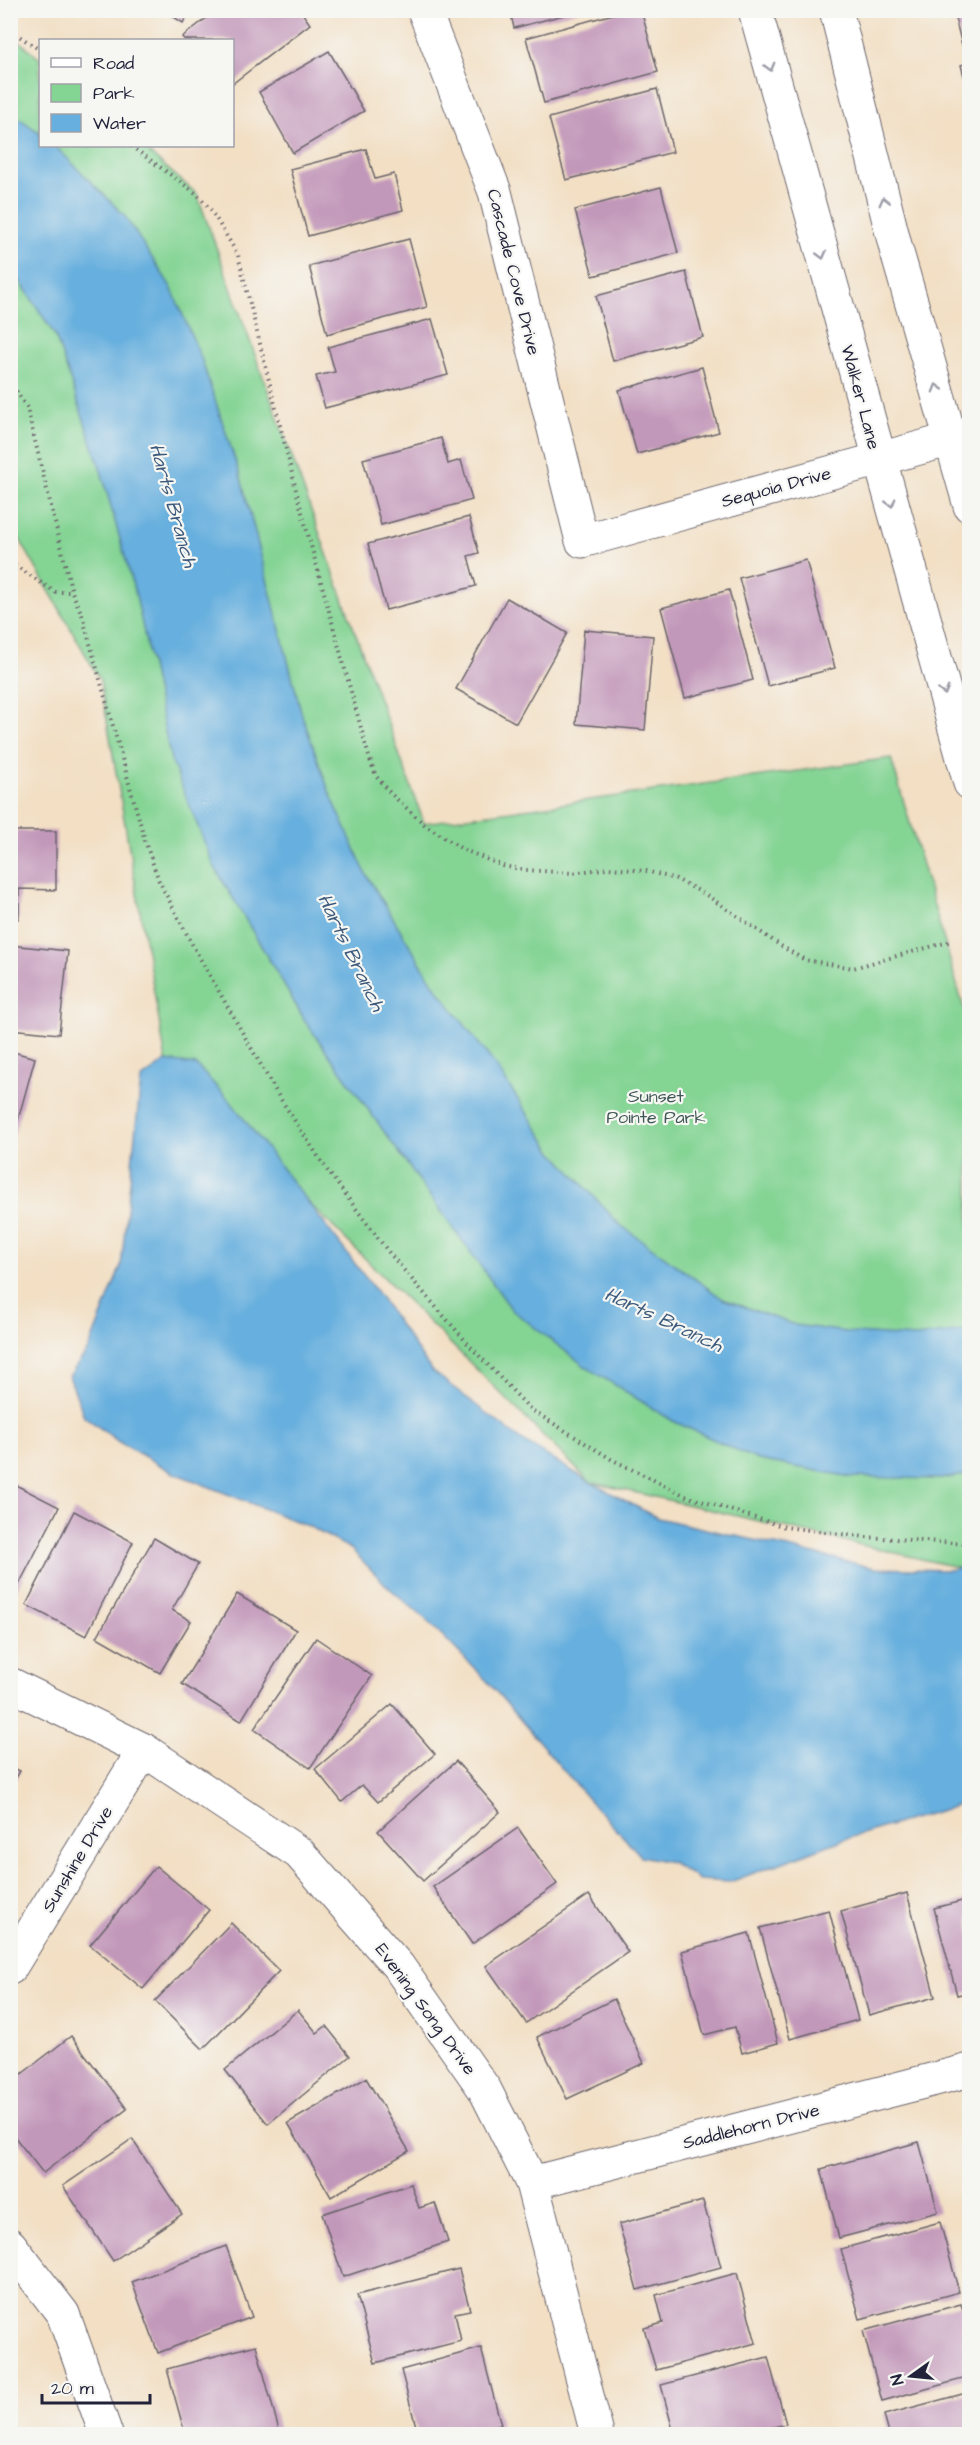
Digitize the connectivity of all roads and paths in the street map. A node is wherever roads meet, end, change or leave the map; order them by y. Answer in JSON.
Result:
{"nodes":[{"id":1,"x":424,"y":10,"type":"edge"},
{"id":2,"x":755,"y":10,"type":"edge"},
{"id":3,"x":836,"y":10,"type":"edge"},
{"id":4,"x":10,"y":30,"type":"edge"},
{"id":5,"x":39,"y":49,"type":"edge"},
{"id":6,"x":132,"y":147,"type":"edge"},
{"id":7,"x":10,"y":381,"type":"edge"},
{"id":8,"x":961,"y":436,"type":"edge"},
{"id":9,"x":879,"y":459,"type":"junction"},
{"id":10,"x":969,"y":506,"type":"edge"},
{"id":11,"x":582,"y":541,"type":"joint"},
{"id":12,"x":10,"y":562,"type":"edge"},
{"id":13,"x":72,"y":592,"type":"junction"},
{"id":14,"x":969,"y":783,"type":"edge"},
{"id":15,"x":952,"y":941,"type":"dead end"},
{"id":16,"x":969,"y":1544,"type":"edge"},
{"id":17,"x":10,"y":1684,"type":"edge"},
{"id":18,"x":144,"y":1750,"type":"junction"},
{"id":19,"x":10,"y":1968,"type":"edge"},
{"id":20,"x":969,"y":2070,"type":"edge"},
{"id":21,"x":532,"y":2183,"type":"junction"},
{"id":22,"x":10,"y":2245,"type":"edge"},
{"id":23,"x":105,"y":2434,"type":"edge"},
{"id":24,"x":597,"y":2434,"type":"edge"}],
"edges":[{"from":1,"to":11,"type":"street","name":"Cascade Cove Drive"},
{"from":2,"to":9,"type":"street","name":"Walker Lane","one_way":true},
{"from":8,"to":3,"type":"street","one_way":true},
{"from":4,"to":5,"type":"path"},
{"from":6,"to":15,"type":"path"},
{"from":7,"to":13,"type":"path"},
{"from":8,"to":9,"type":"street","name":"Sequoia Drive"},
{"from":8,"to":10,"type":"street"},
{"from":9,"to":11,"type":"street","name":"Sequoia Drive"},
{"from":9,"to":14,"type":"street","name":"Walker Lane","one_way":true},
{"from":12,"to":13,"type":"path"},
{"from":13,"to":16,"type":"path"},
{"from":17,"to":18,"type":"street","name":"Evening Song Drive"},
{"from":18,"to":19,"type":"street","name":"Sunshine Drive"},
{"from":18,"to":21,"type":"street","name":"Evening Song Drive"},
{"from":20,"to":21,"type":"street","name":"Saddlehorn Drive"},
{"from":21,"to":24,"type":"street","name":"Evening Song Drive"},
{"from":22,"to":23,"type":"street"}]}
